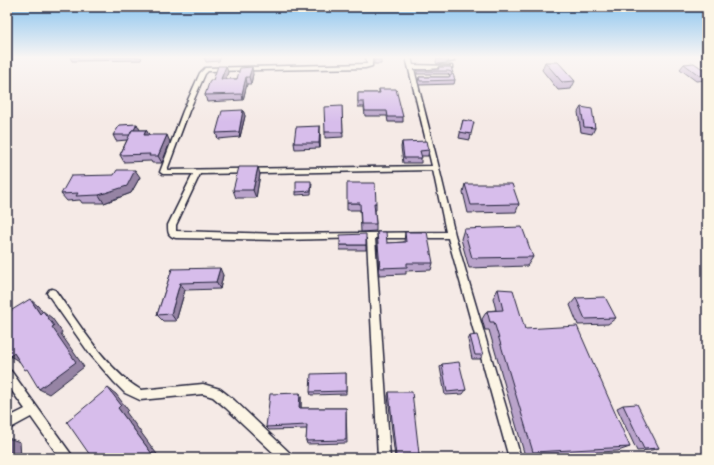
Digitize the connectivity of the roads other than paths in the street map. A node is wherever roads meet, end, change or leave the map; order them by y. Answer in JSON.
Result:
{"nodes":[{"id":1,"x":201,"y":79,"type":"edge"},
{"id":2,"x":417,"y":79,"type":"edge"},
{"id":3,"x":436,"y":168,"type":"junction"},
{"id":4,"x":198,"y":171,"type":"junction"},
{"id":5,"x":371,"y":235,"type":"junction"},
{"id":6,"x":451,"y":235,"type":"junction"},
{"id":7,"x":52,"y":293,"type":"dead end"},
{"id":8,"x":7,"y":375,"type":"edge"},
{"id":9,"x":32,"y":410,"type":"junction"},
{"id":10,"x":7,"y":424,"type":"edge"},
{"id":11,"x":67,"y":458,"type":"edge"},
{"id":12,"x":287,"y":458,"type":"edge"},
{"id":13,"x":384,"y":458,"type":"edge"},
{"id":14,"x":515,"y":458,"type":"edge"}],
"edges":[{"from":1,"to":4,"type":"street"},
{"from":2,"to":3,"type":"street"},
{"from":3,"to":4,"type":"street"},
{"from":3,"to":6,"type":"street"},
{"from":4,"to":5,"type":"street"},
{"from":5,"to":6,"type":"street"},
{"from":5,"to":13,"type":"street"},
{"from":6,"to":14,"type":"street"},
{"from":7,"to":12,"type":"street"},
{"from":8,"to":9,"type":"street"},
{"from":9,"to":10,"type":"street"},
{"from":9,"to":11,"type":"street"}]}
